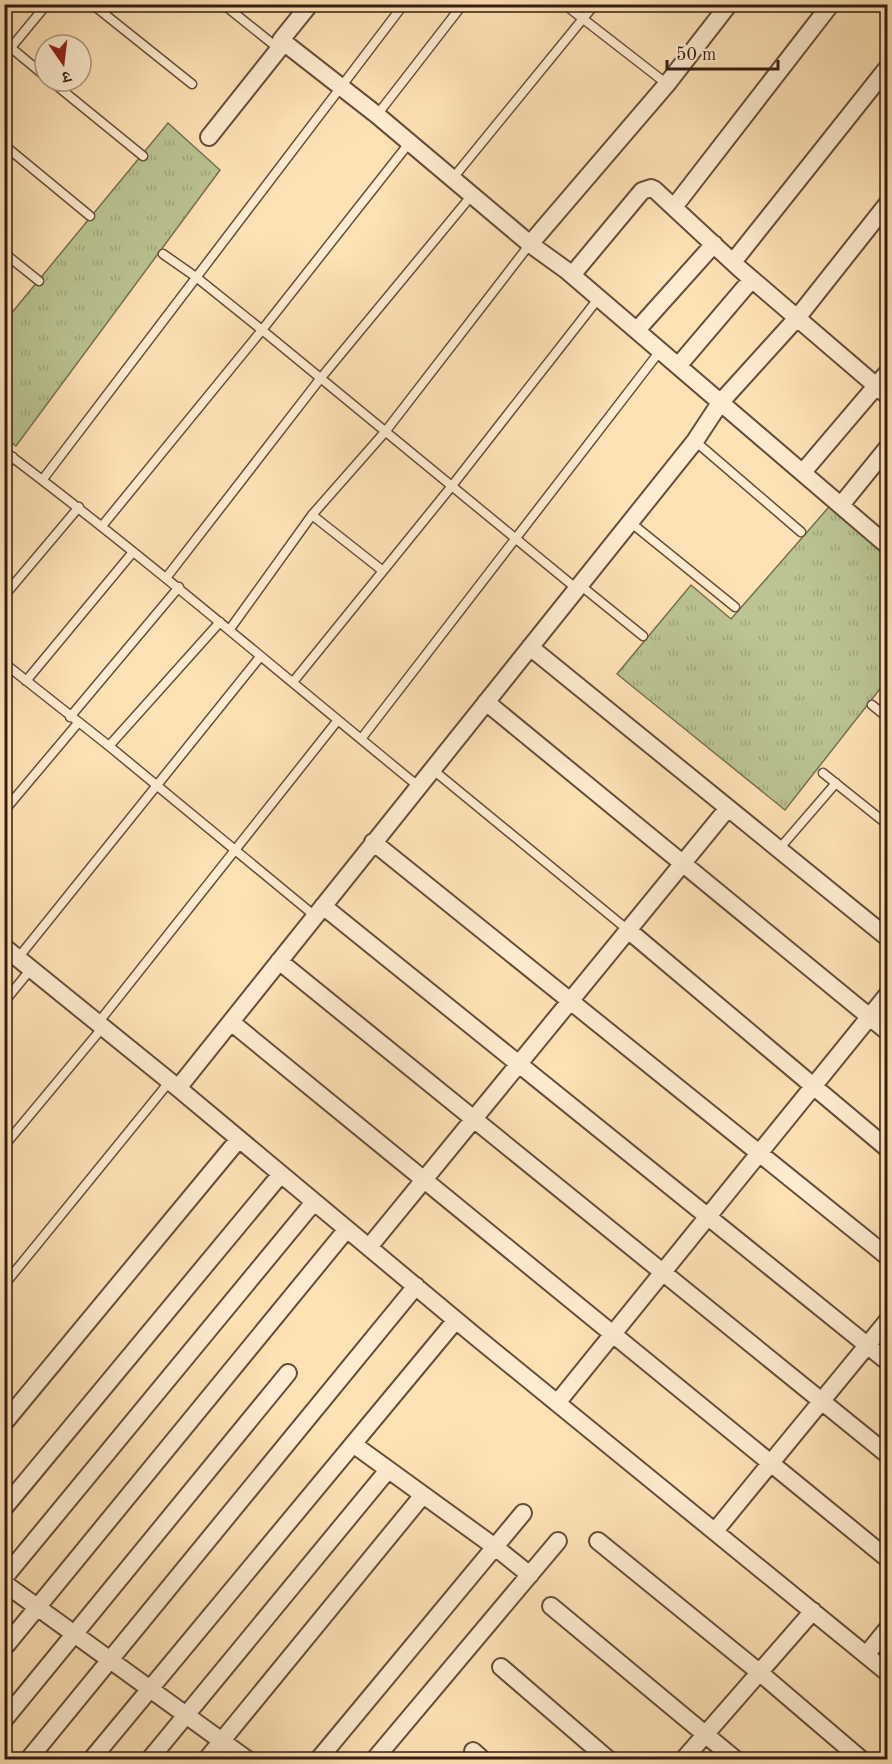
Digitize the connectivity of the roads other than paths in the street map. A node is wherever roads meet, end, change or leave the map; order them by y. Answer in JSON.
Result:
{"nodes":[{"id":1,"x":47,"y":4,"type":"edge"},
{"id":2,"x":92,"y":4,"type":"edge"},
{"id":3,"x":223,"y":4,"type":"edge"},
{"id":4,"x":310,"y":4,"type":"edge"},
{"id":5,"x":404,"y":4,"type":"edge"},
{"id":6,"x":463,"y":4,"type":"edge"},
{"id":7,"x":564,"y":4,"type":"edge"},
{"id":8,"x":595,"y":4,"type":"edge"},
{"id":9,"x":729,"y":4,"type":"edge"},
{"id":10,"x":831,"y":4,"type":"edge"},
{"id":11,"x":583,"y":20,"type":"junction"},
{"id":12,"x":8,"y":45,"type":"edge"},
{"id":13,"x":280,"y":45,"type":"junction"},
{"id":14,"x":4,"y":56,"type":"edge"},
{"id":15,"x":33,"y":66,"type":"edge"},
{"id":16,"x":888,"y":67,"type":"edge"},
{"id":17,"x":192,"y":84,"type":"dead end"},
{"id":18,"x":667,"y":84,"type":"junction"},
{"id":19,"x":340,"y":86,"type":"junction"},
{"id":20,"x":66,"y":93,"type":"edge"},
{"id":21,"x":377,"y":115,"type":"junction"},
{"id":22,"x":209,"y":137,"type":"dead end"},
{"id":23,"x":410,"y":142,"type":"junction"},
{"id":24,"x":4,"y":145,"type":"edge"},
{"id":25,"x":143,"y":156,"type":"dead end"},
{"id":26,"x":453,"y":178,"type":"junction"},
{"id":27,"x":472,"y":195,"type":"junction"},
{"id":28,"x":888,"y":203,"type":"edge"},
{"id":29,"x":674,"y":207,"type":"junction"},
{"id":30,"x":90,"y":216,"type":"dead end"},
{"id":31,"x":530,"y":244,"type":"junction"},
{"id":32,"x":714,"y":244,"type":"junction"},
{"id":33,"x":4,"y":253,"type":"edge"},
{"id":34,"x":163,"y":254,"type":"dead end"},
{"id":35,"x":733,"y":262,"type":"junction"},
{"id":36,"x":572,"y":276,"type":"junction"},
{"id":37,"x":196,"y":277,"type":"junction"},
{"id":38,"x":752,"y":279,"type":"junction"},
{"id":39,"x":39,"y":281,"type":"dead end"},
{"id":40,"x":597,"y":298,"type":"junction"},
{"id":41,"x":797,"y":318,"type":"junction"},
{"id":42,"x":262,"y":330,"type":"junction"},
{"id":43,"x":637,"y":330,"type":"junction"},
{"id":44,"x":660,"y":351,"type":"junction"},
{"id":45,"x":678,"y":366,"type":"junction"},
{"id":46,"x":888,"y":372,"type":"edge"},
{"id":47,"x":320,"y":379,"type":"junction"},
{"id":48,"x":882,"y":391,"type":"edge"},
{"id":49,"x":720,"y":403,"type":"junction"},
{"id":50,"x":385,"y":432,"type":"junction"},
{"id":51,"x":695,"y":441,"type":"junction"},
{"id":52,"x":888,"y":447,"type":"edge"},
{"id":53,"x":4,"y":451,"type":"edge"},
{"id":54,"x":13,"y":457,"type":"junction"},
{"id":55,"x":4,"y":468,"type":"edge"},
{"id":56,"x":803,"y":472,"type":"junction"},
{"id":57,"x":43,"y":479,"type":"junction"},
{"id":58,"x":451,"y":487,"type":"junction"},
{"id":59,"x":841,"y":505,"type":"junction"},
{"id":60,"x":79,"y":507,"type":"junction"},
{"id":61,"x":312,"y":515,"type":"junction"},
{"id":62,"x":630,"y":522,"type":"junction"},
{"id":63,"x":102,"y":526,"type":"junction"},
{"id":64,"x":801,"y":532,"type":"dead end"},
{"id":65,"x":885,"y":538,"type":"edge"},
{"id":66,"x":515,"y":539,"type":"junction"},
{"id":67,"x":134,"y":552,"type":"junction"},
{"id":68,"x":383,"y":571,"type":"junction"},
{"id":69,"x":166,"y":578,"type":"junction"},
{"id":70,"x":179,"y":587,"type":"junction"},
{"id":71,"x":578,"y":587,"type":"junction"},
{"id":72,"x":4,"y":596,"type":"edge"},
{"id":73,"x":735,"y":607,"type":"dead end"},
{"id":74,"x":220,"y":622,"type":"junction"},
{"id":75,"x":230,"y":629,"type":"junction"},
{"id":76,"x":643,"y":636,"type":"dead end"},
{"id":77,"x":530,"y":647,"type":"junction"},
{"id":78,"x":260,"y":657,"type":"junction"},
{"id":79,"x":4,"y":663,"type":"edge"},
{"id":80,"x":26,"y":681,"type":"junction"},
{"id":81,"x":293,"y":682,"type":"junction"},
{"id":82,"x":486,"y":702,"type":"junction"},
{"id":83,"x":872,"y":705,"type":"dead end"},
{"id":84,"x":70,"y":717,"type":"junction"},
{"id":85,"x":888,"y":718,"type":"edge"},
{"id":86,"x":338,"y":720,"type":"junction"},
{"id":87,"x":78,"y":723,"type":"junction"},
{"id":88,"x":361,"y":739,"type":"junction"},
{"id":89,"x":109,"y":746,"type":"junction"},
{"id":90,"x":432,"y":769,"type":"junction"},
{"id":91,"x":823,"y":773,"type":"dead end"},
{"id":92,"x":836,"y":783,"type":"junction"},
{"id":93,"x":418,"y":786,"type":"junction"},
{"id":94,"x":157,"y":787,"type":"junction"},
{"id":95,"x":728,"y":808,"type":"junction"},
{"id":96,"x":4,"y":812,"type":"edge"},
{"id":97,"x":888,"y":825,"type":"edge"},
{"id":98,"x":373,"y":842,"type":"junction"},
{"id":99,"x":779,"y":849,"type":"junction"},
{"id":100,"x":235,"y":851,"type":"junction"},
{"id":101,"x":682,"y":864,"type":"junction"},
{"id":102,"x":319,"y":911,"type":"junction"},
{"id":103,"x":628,"y":930,"type":"junction"},
{"id":104,"x":888,"y":938,"type":"edge"},
{"id":105,"x":4,"y":947,"type":"edge"},
{"id":106,"x":18,"y":958,"type":"junction"},
{"id":107,"x":279,"y":961,"type":"junction"},
{"id":108,"x":32,"y":969,"type":"junction"},
{"id":109,"x":888,"y":994,"type":"edge"},
{"id":110,"x":570,"y":1001,"type":"junction"},
{"id":111,"x":4,"y":1002,"type":"edge"},
{"id":112,"x":869,"y":1017,"type":"junction"},
{"id":113,"x":231,"y":1022,"type":"junction"},
{"id":114,"x":100,"y":1025,"type":"junction"},
{"id":115,"x":888,"y":1032,"type":"edge"},
{"id":116,"x":518,"y":1064,"type":"junction"},
{"id":117,"x":174,"y":1084,"type":"junction"},
{"id":118,"x":813,"y":1087,"type":"junction"},
{"id":119,"x":473,"y":1119,"type":"junction"},
{"id":120,"x":239,"y":1139,"type":"junction"},
{"id":121,"x":4,"y":1146,"type":"edge"},
{"id":122,"x":888,"y":1149,"type":"edge"},
{"id":123,"x":759,"y":1154,"type":"junction"},
{"id":124,"x":281,"y":1174,"type":"junction"},
{"id":125,"x":424,"y":1180,"type":"junction"},
{"id":126,"x":314,"y":1202,"type":"junction"},
{"id":127,"x":708,"y":1217,"type":"junction"},
{"id":128,"x":347,"y":1229,"type":"junction"},
{"id":129,"x":369,"y":1247,"type":"junction"},
{"id":130,"x":888,"y":1257,"type":"edge"},
{"id":131,"x":663,"y":1273,"type":"junction"},
{"id":132,"x":4,"y":1285,"type":"edge"},
{"id":133,"x":416,"y":1286,"type":"junction"},
{"id":134,"x":456,"y":1320,"type":"junction"},
{"id":135,"x":888,"y":1320,"type":"edge"},
{"id":136,"x":613,"y":1334,"type":"junction"},
{"id":137,"x":867,"y":1346,"type":"junction"},
{"id":138,"x":888,"y":1362,"type":"edge"},
{"id":139,"x":288,"y":1372,"type":"dead end"},
{"id":140,"x":821,"y":1401,"type":"junction"},
{"id":141,"x":558,"y":1403,"type":"junction"},
{"id":142,"x":4,"y":1423,"type":"edge"},
{"id":143,"x":352,"y":1444,"type":"junction"},
{"id":144,"x":888,"y":1455,"type":"edge"},
{"id":145,"x":771,"y":1463,"type":"junction"},
{"id":146,"x":388,"y":1470,"type":"junction"},
{"id":147,"x":423,"y":1495,"type":"junction"},
{"id":148,"x":4,"y":1508,"type":"edge"},
{"id":149,"x":523,"y":1513,"type":"dead end"},
{"id":150,"x":715,"y":1531,"type":"junction"},
{"id":151,"x":558,"y":1541,"type":"dead end"},
{"id":152,"x":598,"y":1541,"type":"dead end"},
{"id":153,"x":495,"y":1547,"type":"junction"},
{"id":154,"x":888,"y":1559,"type":"edge"},
{"id":155,"x":530,"y":1575,"type":"junction"},
{"id":156,"x":4,"y":1578,"type":"edge"},
{"id":157,"x":4,"y":1583,"type":"edge"},
{"id":158,"x":551,"y":1606,"type":"dead end"},
{"id":159,"x":38,"y":1607,"type":"junction"},
{"id":160,"x":813,"y":1611,"type":"junction"},
{"id":161,"x":888,"y":1628,"type":"edge"},
{"id":162,"x":75,"y":1634,"type":"junction"},
{"id":163,"x":4,"y":1648,"type":"edge"},
{"id":164,"x":866,"y":1655,"type":"junction"},
{"id":165,"x":110,"y":1660,"type":"junction"},
{"id":166,"x":501,"y":1667,"type":"dead end"},
{"id":167,"x":759,"y":1672,"type":"junction"},
{"id":168,"x":888,"y":1673,"type":"edge"},
{"id":169,"x":149,"y":1689,"type":"junction"},
{"id":170,"x":185,"y":1715,"type":"junction"},
{"id":171,"x":4,"y":1720,"type":"edge"},
{"id":172,"x":706,"y":1734,"type":"junction"},
{"id":173,"x":221,"y":1740,"type":"junction"},
{"id":174,"x":28,"y":1760,"type":"edge"},
{"id":175,"x":90,"y":1760,"type":"edge"},
{"id":176,"x":149,"y":1760,"type":"edge"},
{"id":177,"x":206,"y":1760,"type":"edge"},
{"id":178,"x":248,"y":1760,"type":"edge"},
{"id":179,"x":318,"y":1760,"type":"edge"},
{"id":180,"x":374,"y":1760,"type":"edge"},
{"id":181,"x":609,"y":1760,"type":"edge"},
{"id":182,"x":683,"y":1760,"type":"edge"},
{"id":183,"x":736,"y":1760,"type":"edge"},
{"id":184,"x":862,"y":1760,"type":"edge"}],
"edges":[{"from":1,"to":12,"type":"lane"},
{"from":2,"to":17,"type":"lane"},
{"from":3,"to":13,"type":"lane"},
{"from":4,"to":13,"type":"street"},
{"from":5,"to":19,"type":"lane"},
{"from":6,"to":21,"type":"lane"},
{"from":7,"to":11,"type":"lane"},
{"from":8,"to":11,"type":"lane"},
{"from":9,"to":18,"type":"street"},
{"from":10,"to":29,"type":"street"},
{"from":11,"to":18,"type":"lane"},
{"from":11,"to":26,"type":"lane"},
{"from":12,"to":14,"type":"lane"},
{"from":12,"to":15,"type":"lane"},
{"from":13,"to":19,"type":"street"},
{"from":13,"to":22,"type":"street"},
{"from":16,"to":35,"type":"street"},
{"from":18,"to":31,"type":"street"},
{"from":19,"to":21,"type":"street"},
{"from":19,"to":37,"type":"lane"},
{"from":20,"to":25,"type":"lane"},
{"from":21,"to":23,"type":"street"},
{"from":23,"to":26,"type":"street"},
{"from":23,"to":42,"type":"lane"},
{"from":24,"to":30,"type":"lane"},
{"from":26,"to":27,"type":"street"},
{"from":27,"to":31,"type":"street"},
{"from":27,"to":47,"type":"lane"},
{"from":28,"to":41,"type":"street"},
{"from":29,"to":32,"type":"street"},
{"from":29,"to":36,"type":"street"},
{"from":31,"to":36,"type":"street"},
{"from":31,"to":50,"type":"lane"},
{"from":32,"to":35,"type":"street"},
{"from":32,"to":43,"type":"street"},
{"from":33,"to":39,"type":"lane"},
{"from":34,"to":37,"type":"lane"},
{"from":35,"to":38,"type":"street"},
{"from":36,"to":40,"type":"street"},
{"from":37,"to":42,"type":"lane"},
{"from":37,"to":57,"type":"lane"},
{"from":38,"to":41,"type":"street"},
{"from":38,"to":45,"type":"street"},
{"from":40,"to":43,"type":"street"},
{"from":40,"to":58,"type":"lane"},
{"from":41,"to":48,"type":"street"},
{"from":41,"to":49,"type":"street"},
{"from":42,"to":47,"type":"lane"},
{"from":42,"to":63,"type":"lane"},
{"from":43,"to":44,"type":"street"},
{"from":44,"to":45,"type":"street"},
{"from":44,"to":66,"type":"lane"},
{"from":45,"to":49,"type":"street"},
{"from":46,"to":48,"type":"street"},
{"from":47,"to":50,"type":"lane"},
{"from":47,"to":69,"type":"lane"},
{"from":48,"to":56,"type":"street"},
{"from":49,"to":51,"type":"street"},
{"from":49,"to":56,"type":"street"},
{"from":50,"to":58,"type":"lane"},
{"from":50,"to":61,"type":"lane"},
{"from":51,"to":62,"type":"street"},
{"from":51,"to":64,"type":"lane"},
{"from":52,"to":59,"type":"street"},
{"from":53,"to":54,"type":"lane"},
{"from":54,"to":55,"type":"lane"},
{"from":54,"to":57,"type":"lane"},
{"from":56,"to":59,"type":"street"},
{"from":57,"to":60,"type":"lane"},
{"from":58,"to":66,"type":"lane"},
{"from":58,"to":68,"type":"lane"},
{"from":59,"to":65,"type":"street"},
{"from":60,"to":63,"type":"lane"},
{"from":60,"to":72,"type":"lane"},
{"from":61,"to":68,"type":"lane"},
{"from":61,"to":75,"type":"lane"},
{"from":62,"to":71,"type":"street"},
{"from":62,"to":73,"type":"lane"},
{"from":63,"to":67,"type":"lane"},
{"from":66,"to":71,"type":"lane"},
{"from":66,"to":88,"type":"lane"},
{"from":67,"to":69,"type":"lane"},
{"from":67,"to":80,"type":"lane"},
{"from":68,"to":81,"type":"lane"},
{"from":69,"to":70,"type":"lane"},
{"from":70,"to":74,"type":"lane"},
{"from":70,"to":84,"type":"lane"},
{"from":71,"to":76,"type":"lane"},
{"from":71,"to":77,"type":"street"},
{"from":74,"to":75,"type":"lane"},
{"from":74,"to":89,"type":"lane"},
{"from":75,"to":78,"type":"lane"},
{"from":77,"to":82,"type":"street"},
{"from":77,"to":95,"type":"street"},
{"from":78,"to":81,"type":"lane"},
{"from":78,"to":94,"type":"lane"},
{"from":79,"to":80,"type":"lane"},
{"from":80,"to":84,"type":"lane"},
{"from":81,"to":86,"type":"lane"},
{"from":82,"to":90,"type":"street"},
{"from":82,"to":101,"type":"street"},
{"from":83,"to":85,"type":"lane"},
{"from":84,"to":87,"type":"lane"},
{"from":86,"to":88,"type":"lane"},
{"from":86,"to":100,"type":"lane"},
{"from":87,"to":89,"type":"lane"},
{"from":87,"to":96,"type":"lane"},
{"from":88,"to":93,"type":"lane"},
{"from":89,"to":94,"type":"lane"},
{"from":90,"to":93,"type":"street"},
{"from":90,"to":103,"type":"lane"},
{"from":91,"to":92,"type":"lane"},
{"from":92,"to":97,"type":"lane"},
{"from":92,"to":99,"type":"lane"},
{"from":93,"to":98,"type":"street"},
{"from":94,"to":100,"type":"lane"},
{"from":94,"to":106,"type":"lane"},
{"from":95,"to":99,"type":"street"},
{"from":95,"to":101,"type":"street"},
{"from":98,"to":102,"type":"street"},
{"from":98,"to":110,"type":"street"},
{"from":99,"to":104,"type":"street"},
{"from":100,"to":102,"type":"lane"},
{"from":100,"to":114,"type":"lane"},
{"from":101,"to":103,"type":"street"},
{"from":101,"to":112,"type":"street"},
{"from":102,"to":107,"type":"street"},
{"from":102,"to":116,"type":"street"},
{"from":103,"to":110,"type":"street"},
{"from":103,"to":118,"type":"street"},
{"from":105,"to":106,"type":"street"},
{"from":106,"to":108,"type":"street"},
{"from":107,"to":113,"type":"street"},
{"from":107,"to":119,"type":"street"},
{"from":108,"to":111,"type":"lane"},
{"from":108,"to":114,"type":"street"},
{"from":109,"to":112,"type":"street"},
{"from":110,"to":116,"type":"street"},
{"from":110,"to":123,"type":"street"},
{"from":112,"to":115,"type":"street"},
{"from":112,"to":118,"type":"street"},
{"from":113,"to":117,"type":"street"},
{"from":113,"to":125,"type":"street"},
{"from":114,"to":117,"type":"street"},
{"from":114,"to":121,"type":"lane"},
{"from":116,"to":119,"type":"street"},
{"from":116,"to":127,"type":"street"},
{"from":117,"to":120,"type":"street"},
{"from":117,"to":132,"type":"lane"},
{"from":118,"to":122,"type":"street"},
{"from":118,"to":123,"type":"street"},
{"from":119,"to":125,"type":"street"},
{"from":119,"to":131,"type":"street"},
{"from":120,"to":124,"type":"street"},
{"from":120,"to":142,"type":"street"},
{"from":123,"to":127,"type":"street"},
{"from":123,"to":130,"type":"street"},
{"from":124,"to":126,"type":"street"},
{"from":124,"to":148,"type":"street"},
{"from":125,"to":129,"type":"street"},
{"from":125,"to":136,"type":"street"},
{"from":126,"to":128,"type":"street"},
{"from":126,"to":156,"type":"street"},
{"from":127,"to":131,"type":"street"},
{"from":127,"to":137,"type":"street"},
{"from":128,"to":129,"type":"street"},
{"from":128,"to":159,"type":"street"},
{"from":129,"to":133,"type":"street"},
{"from":131,"to":136,"type":"street"},
{"from":131,"to":140,"type":"street"},
{"from":133,"to":134,"type":"street"},
{"from":133,"to":165,"type":"street"},
{"from":134,"to":141,"type":"street"},
{"from":134,"to":143,"type":"street"},
{"from":135,"to":137,"type":"street"},
{"from":136,"to":141,"type":"street"},
{"from":136,"to":145,"type":"street"},
{"from":137,"to":138,"type":"street"},
{"from":137,"to":140,"type":"street"},
{"from":139,"to":162,"type":"street"},
{"from":140,"to":144,"type":"street"},
{"from":140,"to":145,"type":"street"},
{"from":141,"to":150,"type":"street"},
{"from":143,"to":146,"type":"street"},
{"from":143,"to":169,"type":"street"},
{"from":145,"to":150,"type":"street"},
{"from":145,"to":154,"type":"street"},
{"from":146,"to":147,"type":"street"},
{"from":146,"to":170,"type":"street"},
{"from":147,"to":153,"type":"street"},
{"from":147,"to":173,"type":"street"},
{"from":149,"to":153,"type":"street"},
{"from":150,"to":160,"type":"street"},
{"from":151,"to":155,"type":"street"},
{"from":152,"to":167,"type":"street"},
{"from":153,"to":155,"type":"street"},
{"from":153,"to":179,"type":"street"},
{"from":155,"to":180,"type":"street"},
{"from":157,"to":159,"type":"street"},
{"from":158,"to":172,"type":"street"},
{"from":159,"to":162,"type":"street"},
{"from":159,"to":163,"type":"street"},
{"from":160,"to":164,"type":"street"},
{"from":160,"to":167,"type":"street"},
{"from":161,"to":164,"type":"street"},
{"from":162,"to":165,"type":"street"},
{"from":162,"to":171,"type":"street"},
{"from":164,"to":168,"type":"street"},
{"from":165,"to":169,"type":"street"},
{"from":165,"to":174,"type":"street"},
{"from":166,"to":181,"type":"street"},
{"from":167,"to":172,"type":"street"},
{"from":167,"to":184,"type":"street"},
{"from":169,"to":170,"type":"street"},
{"from":169,"to":175,"type":"street"},
{"from":170,"to":173,"type":"street"},
{"from":170,"to":176,"type":"street"},
{"from":172,"to":182,"type":"street"},
{"from":172,"to":183,"type":"street"},
{"from":173,"to":177,"type":"street"},
{"from":173,"to":178,"type":"street"}]}
